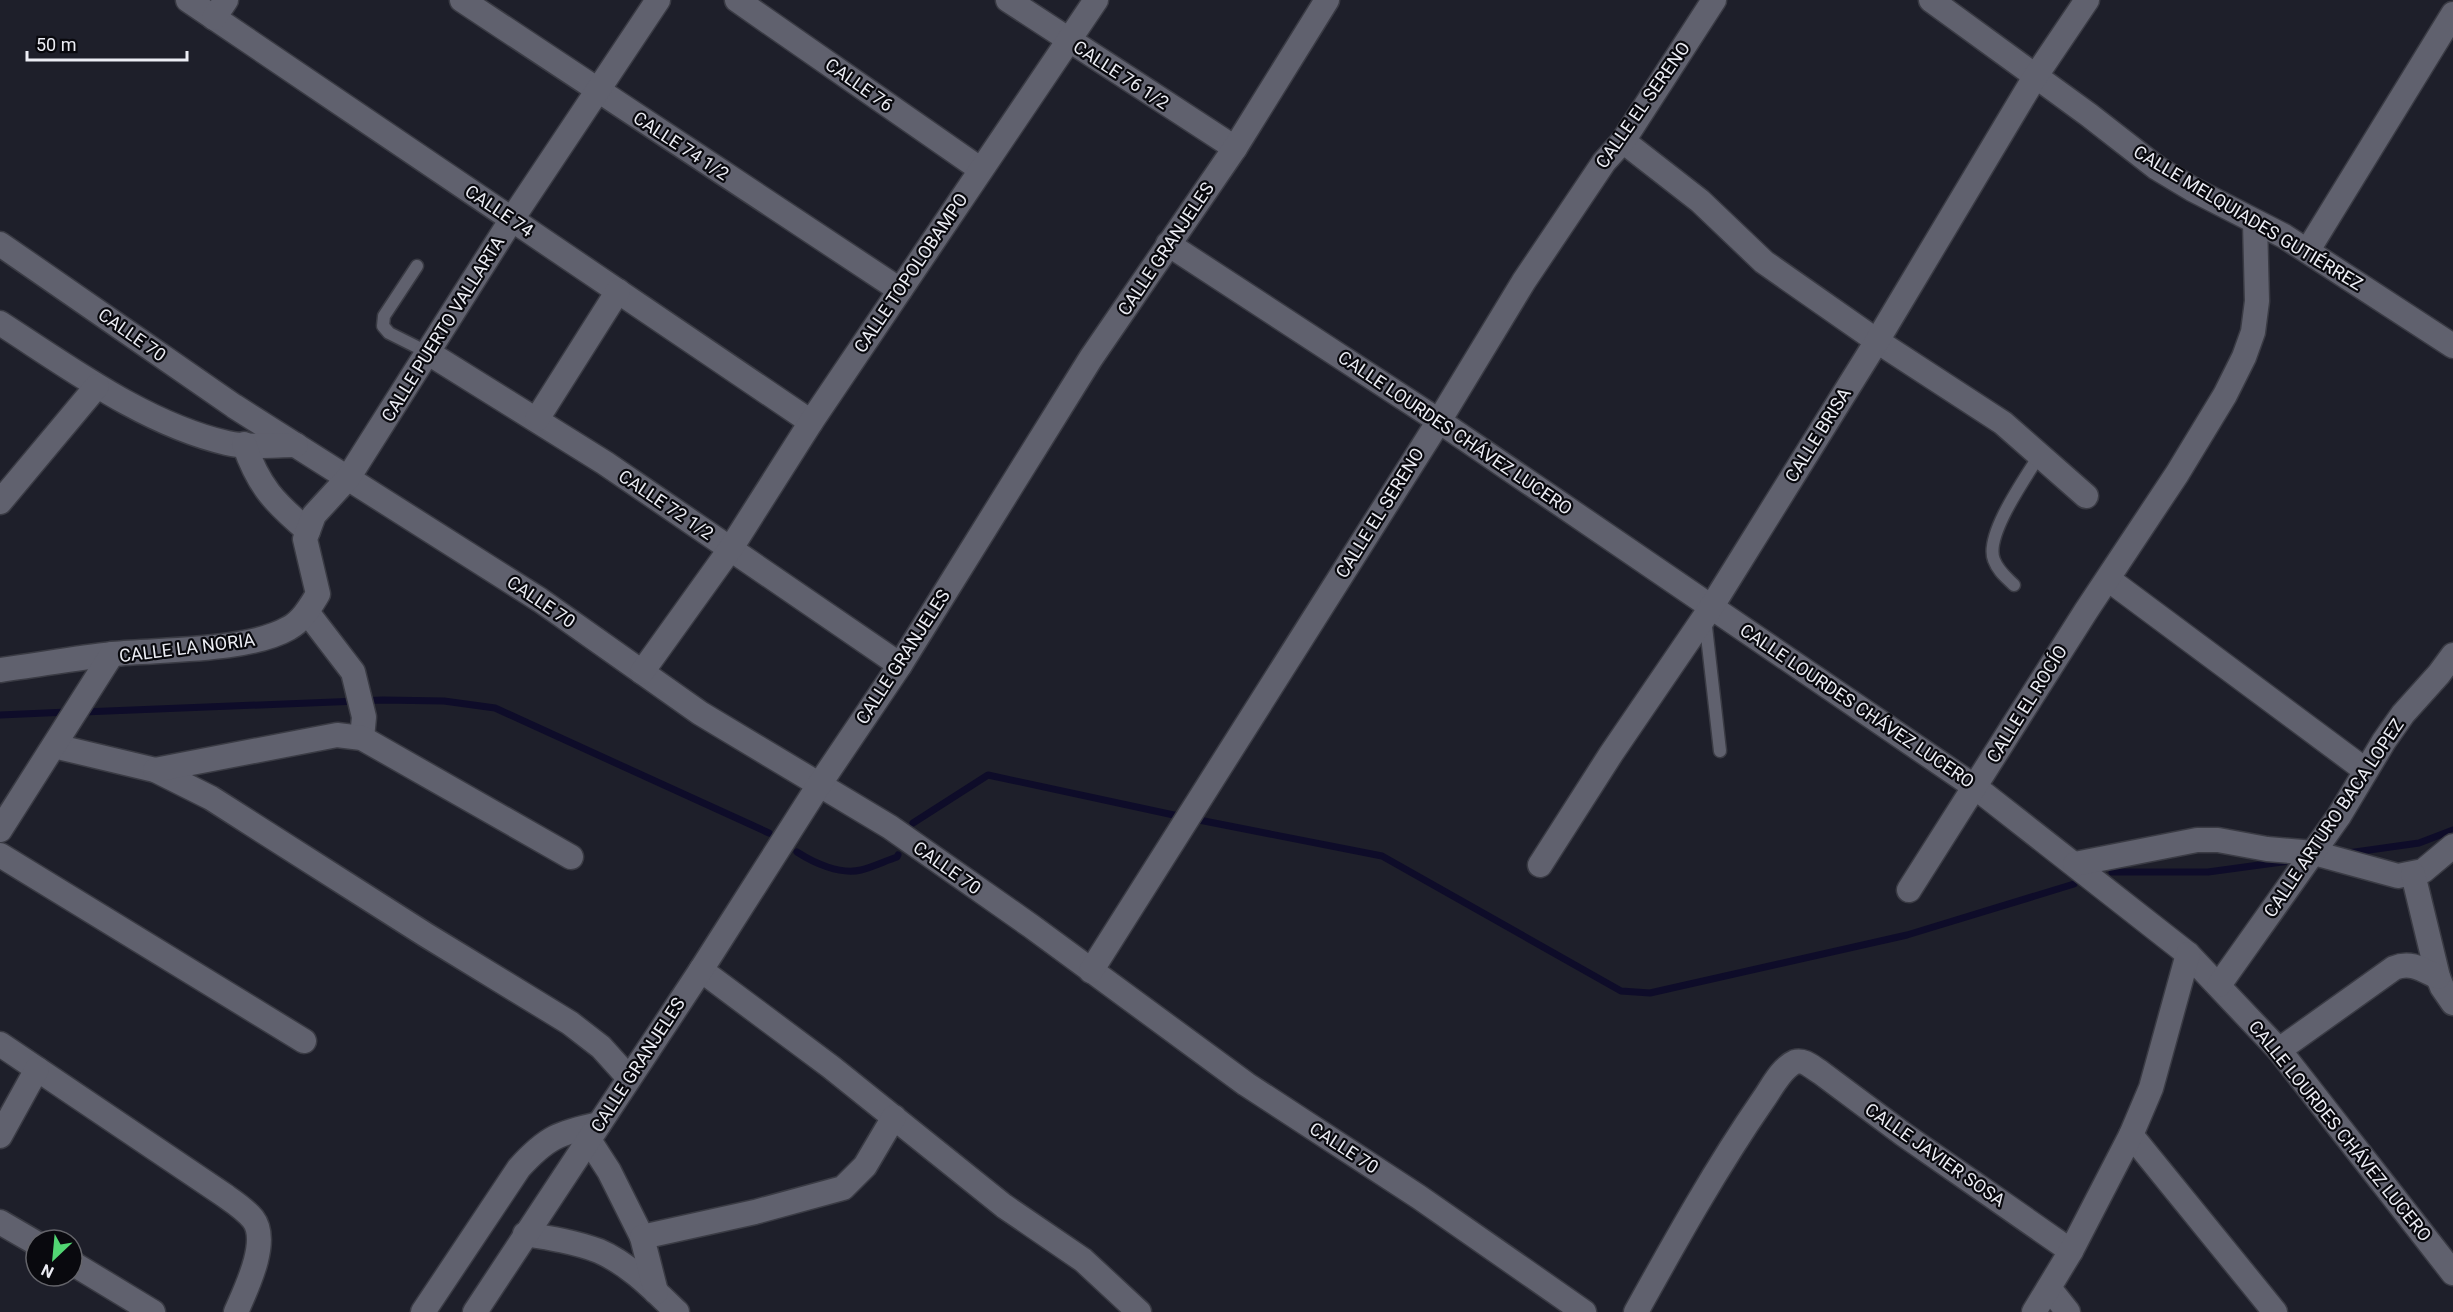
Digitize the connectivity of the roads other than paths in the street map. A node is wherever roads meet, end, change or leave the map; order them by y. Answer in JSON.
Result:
{"nodes":[{"id":1,"x":188,"y":0,"type":"edge"},
{"id":2,"x":462,"y":0,"type":"edge"},
{"id":3,"x":658,"y":0,"type":"edge"},
{"id":4,"x":737,"y":0,"type":"edge"},
{"id":5,"x":1008,"y":0,"type":"edge"},
{"id":6,"x":1096,"y":0,"type":"edge"},
{"id":7,"x":1327,"y":0,"type":"edge"},
{"id":8,"x":1714,"y":0,"type":"edge"},
{"id":9,"x":1931,"y":0,"type":"edge"},
{"id":10,"x":2088,"y":0,"type":"edge"},
{"id":11,"x":220,"y":9,"type":"edge"},
{"id":12,"x":2453,"y":14,"type":"edge"},
{"id":13,"x":1068,"y":41,"type":"junction"},
{"id":14,"x":2035,"y":77,"type":"junction"},
{"id":15,"x":598,"y":91,"type":"junction"},
{"id":16,"x":1623,"y":141,"type":"junction"},
{"id":17,"x":1235,"y":148,"type":"junction"},
{"id":18,"x":980,"y":170,"type":"junction"},
{"id":19,"x":512,"y":219,"type":"junction"},
{"id":20,"x":2255,"y":222,"type":"junction"},
{"id":21,"x":1168,"y":244,"type":"junction"},
{"id":22,"x":1,"y":247,"type":"edge"},
{"id":23,"x":2308,"y":250,"type":"junction"},
{"id":24,"x":417,"y":266,"type":"dead end"},
{"id":25,"x":900,"y":290,"type":"junction"},
{"id":26,"x":618,"y":291,"type":"junction"},
{"id":27,"x":0,"y":323,"type":"edge"},
{"id":28,"x":1877,"y":341,"type":"junction"},
{"id":29,"x":2453,"y":346,"type":"edge"},
{"id":30,"x":427,"y":352,"type":"junction"},
{"id":31,"x":97,"y":386,"type":"junction"},
{"id":32,"x":537,"y":419,"type":"junction"},
{"id":33,"x":1439,"y":421,"type":"junction"},
{"id":34,"x":811,"y":422,"type":"junction"},
{"id":35,"x":244,"y":444,"type":"junction"},
{"id":36,"x":296,"y":445,"type":"junction"},
{"id":37,"x":2039,"y":456,"type":"junction"},
{"id":38,"x":348,"y":478,"type":"junction"},
{"id":39,"x":2086,"y":496,"type":"dead end"},
{"id":40,"x":0,"y":502,"type":"edge"},
{"id":41,"x":308,"y":531,"type":"junction"},
{"id":42,"x":731,"y":548,"type":"junction"},
{"id":43,"x":2108,"y":579,"type":"junction"},
{"id":44,"x":2014,"y":585,"type":"dead end"},
{"id":45,"x":1708,"y":611,"type":"junction"},
{"id":46,"x":307,"y":612,"type":"junction"},
{"id":47,"x":112,"y":654,"type":"junction"},
{"id":48,"x":2453,"y":655,"type":"edge"},
{"id":49,"x":900,"y":665,"type":"junction"},
{"id":50,"x":0,"y":670,"type":"edge"},
{"id":51,"x":642,"y":672,"type":"junction"},
{"id":52,"x":363,"y":728,"type":"junction"},
{"id":53,"x":59,"y":739,"type":"junction"},
{"id":54,"x":1720,"y":751,"type":"dead end"},
{"id":55,"x":155,"y":770,"type":"junction"},
{"id":56,"x":2366,"y":770,"type":"junction"},
{"id":57,"x":819,"y":784,"type":"junction"},
{"id":58,"x":1975,"y":787,"type":"junction"},
{"id":59,"x":0,"y":830,"type":"edge"},
{"id":60,"x":2453,"y":846,"type":"edge"},
{"id":61,"x":2314,"y":853,"type":"junction"},
{"id":62,"x":0,"y":855,"type":"edge"},
{"id":63,"x":571,"y":857,"type":"dead end"},
{"id":64,"x":2075,"y":864,"type":"junction"},
{"id":65,"x":1540,"y":865,"type":"dead end"},
{"id":66,"x":2413,"y":874,"type":"junction"},
{"id":67,"x":1909,"y":890,"type":"dead end"},
{"id":68,"x":2188,"y":954,"type":"junction"},
{"id":69,"x":701,"y":970,"type":"junction"},
{"id":70,"x":1091,"y":971,"type":"junction"},
{"id":71,"x":2438,"y":977,"type":"junction"},
{"id":72,"x":2219,"y":985,"type":"junction"},
{"id":73,"x":2453,"y":1003,"type":"edge"},
{"id":74,"x":304,"y":1041,"type":"dead end"},
{"id":75,"x":0,"y":1044,"type":"edge"},
{"id":76,"x":2280,"y":1050,"type":"junction"},
{"id":77,"x":37,"y":1069,"type":"junction"},
{"id":78,"x":629,"y":1078,"type":"junction"},
{"id":79,"x":894,"y":1117,"type":"junction"},
{"id":80,"x":594,"y":1132,"type":"junction"},
{"id":81,"x":2131,"y":1135,"type":"junction"},
{"id":82,"x":0,"y":1136,"type":"edge"},
{"id":83,"x":0,"y":1222,"type":"edge"},
{"id":84,"x":525,"y":1234,"type":"junction"},
{"id":85,"x":24,"y":1236,"type":"edge"},
{"id":86,"x":642,"y":1237,"type":"junction"},
{"id":87,"x":2071,"y":1251,"type":"junction"},
{"id":88,"x":84,"y":1270,"type":"edge"},
{"id":89,"x":2453,"y":1273,"type":"edge"},
{"id":90,"x":2049,"y":1288,"type":"junction"},
{"id":91,"x":656,"y":1292,"type":"junction"},
{"id":92,"x":153,"y":1312,"type":"edge"},
{"id":93,"x":236,"y":1312,"type":"edge"},
{"id":94,"x":423,"y":1312,"type":"edge"},
{"id":95,"x":475,"y":1312,"type":"edge"},
{"id":96,"x":677,"y":1312,"type":"edge"},
{"id":97,"x":1139,"y":1312,"type":"edge"},
{"id":98,"x":1584,"y":1312,"type":"edge"},
{"id":99,"x":1636,"y":1312,"type":"edge"},
{"id":100,"x":2034,"y":1312,"type":"edge"},
{"id":101,"x":2068,"y":1312,"type":"edge"},
{"id":102,"x":2275,"y":1312,"type":"edge"}],
"edges":[{"from":1,"to":11,"type":"street","name":"CALLE 74"},
{"from":2,"to":15,"type":"street","name":"CALLE 74 1/2"},
{"from":3,"to":15,"type":"street","name":"CALLE PUERTO VALLARTA"},
{"from":4,"to":18,"type":"street","name":"CALLE 76"},
{"from":5,"to":13,"type":"street","name":"CALLE 76 1/2"},
{"from":6,"to":13,"type":"street","name":"CALLE TOPOLOBAMPO"},
{"from":7,"to":17,"type":"street","name":"CALLE GRANJELES"},
{"from":8,"to":16,"type":"street","name":"CALLE EL SERENO"},
{"from":9,"to":14,"type":"street","name":"CALLE MELQUIADES GUTIÉRREZ"},
{"from":10,"to":14,"type":"street","name":"CALLE BRISA"},
{"from":11,"to":19,"type":"street","name":"CALLE 74"},
{"from":12,"to":23,"type":"street"},
{"from":13,"to":17,"type":"street","name":"CALLE 76 1/2"},
{"from":13,"to":18,"type":"street","name":"CALLE TOPOLOBAMPO"},
{"from":14,"to":20,"type":"street","name":"CALLE MELQUIADES GUTIÉRREZ"},
{"from":14,"to":28,"type":"street","name":"CALLE BRISA"},
{"from":15,"to":19,"type":"street","name":"CALLE PUERTO VALLARTA"},
{"from":15,"to":25,"type":"street","name":"CALLE 74 1/2"},
{"from":16,"to":28,"type":"street"},
{"from":16,"to":33,"type":"street","name":"CALLE EL SERENO"},
{"from":17,"to":21,"type":"street","name":"CALLE GRANJELES"},
{"from":18,"to":25,"type":"street","name":"CALLE TOPOLOBAMPO"},
{"from":19,"to":26,"type":"street","name":"CALLE 74"},
{"from":19,"to":30,"type":"street","name":"CALLE PUERTO VALLARTA"},
{"from":20,"to":23,"type":"street","name":"CALLE MELQUIADES GUTIÉRREZ"},
{"from":20,"to":43,"type":"street","name":"CALLE EL ROCÍO"},
{"from":21,"to":33,"type":"street","name":"CALLE LOURDES CHÁVEZ LUCERO"},
{"from":21,"to":49,"type":"street","name":"CALLE GRANJELES"},
{"from":22,"to":36,"type":"street","name":"CALLE 70"},
{"from":23,"to":29,"type":"street","name":"CALLE MELQUIADES GUTIÉRREZ"},
{"from":24,"to":30,"type":"lane"},
{"from":25,"to":34,"type":"street","name":"CALLE TOPOLOBAMPO"},
{"from":26,"to":32,"type":"street"},
{"from":26,"to":34,"type":"street","name":"CALLE 74"},
{"from":27,"to":31,"type":"street"},
{"from":28,"to":37,"type":"street"},
{"from":28,"to":45,"type":"street","name":"CALLE BRISA"},
{"from":30,"to":32,"type":"street","name":"CALLE 72 1/2"},
{"from":30,"to":38,"type":"street","name":"CALLE PUERTO VALLARTA"},
{"from":31,"to":35,"type":"street"},
{"from":31,"to":40,"type":"street"},
{"from":32,"to":42,"type":"street","name":"CALLE 72 1/2"},
{"from":33,"to":45,"type":"street","name":"CALLE LOURDES CHÁVEZ LUCERO"},
{"from":33,"to":70,"type":"street","name":"CALLE EL SERENO"},
{"from":34,"to":42,"type":"street","name":"CALLE TOPOLOBAMPO"},
{"from":35,"to":36,"type":"street"},
{"from":35,"to":41,"type":"street"},
{"from":36,"to":38,"type":"street","name":"CALLE 70"},
{"from":37,"to":39,"type":"street"},
{"from":37,"to":44,"type":"lane"},
{"from":38,"to":41,"type":"street"},
{"from":38,"to":51,"type":"street","name":"CALLE 70"},
{"from":41,"to":46,"type":"street"},
{"from":42,"to":49,"type":"street","name":"CALLE 72 1/2"},
{"from":42,"to":51,"type":"street","name":"CALLE TOPOLOBAMPO"},
{"from":43,"to":56,"type":"street"},
{"from":43,"to":58,"type":"street","name":"CALLE EL ROCÍO"},
{"from":45,"to":54,"type":"lane"},
{"from":45,"to":58,"type":"street","name":"CALLE LOURDES CHÁVEZ LUCERO"},
{"from":45,"to":65,"type":"street","name":"CALLE BRISA"},
{"from":46,"to":47,"type":"street","name":"CALLE LA NORIA"},
{"from":46,"to":52,"type":"street"},
{"from":47,"to":50,"type":"street"},
{"from":47,"to":53,"type":"street","name":"CALLE LA NORIA"},
{"from":48,"to":56,"type":"street","name":"CALLE ARTURO BACA LOPEZ"},
{"from":49,"to":57,"type":"street","name":"CALLE GRANJELES"},
{"from":51,"to":57,"type":"street","name":"CALLE 70"},
{"from":52,"to":55,"type":"street"},
{"from":52,"to":63,"type":"street"},
{"from":53,"to":55,"type":"street"},
{"from":53,"to":59,"type":"street","name":"CALLE LA NORIA"},
{"from":55,"to":78,"type":"street"},
{"from":56,"to":61,"type":"street","name":"CALLE ARTURO BACA LOPEZ"},
{"from":57,"to":69,"type":"street","name":"CALLE GRANJELES"},
{"from":57,"to":70,"type":"street","name":"CALLE 70"},
{"from":58,"to":64,"type":"street","name":"CALLE LOURDES CHÁVEZ LUCERO"},
{"from":58,"to":67,"type":"street","name":"CALLE EL ROCÍO"},
{"from":60,"to":66,"type":"street"},
{"from":61,"to":64,"type":"street"},
{"from":61,"to":66,"type":"street"},
{"from":61,"to":72,"type":"street","name":"CALLE ARTURO BACA LOPEZ"},
{"from":62,"to":74,"type":"street"},
{"from":64,"to":68,"type":"street","name":"CALLE LOURDES CHÁVEZ LUCERO"},
{"from":66,"to":71,"type":"street"},
{"from":68,"to":72,"type":"street","name":"CALLE LOURDES CHÁVEZ LUCERO"},
{"from":68,"to":81,"type":"street"},
{"from":69,"to":78,"type":"street","name":"CALLE GRANJELES"},
{"from":69,"to":79,"type":"street"},
{"from":70,"to":98,"type":"street","name":"CALLE 70"},
{"from":71,"to":73,"type":"street"},
{"from":71,"to":76,"type":"street"},
{"from":72,"to":76,"type":"street","name":"CALLE LOURDES CHÁVEZ LUCERO"},
{"from":75,"to":77,"type":"street"},
{"from":76,"to":89,"type":"street","name":"CALLE LOURDES CHÁVEZ LUCERO"},
{"from":77,"to":82,"type":"street"},
{"from":77,"to":93,"type":"street"},
{"from":78,"to":80,"type":"street","name":"CALLE GRANJELES"},
{"from":79,"to":86,"type":"street"},
{"from":79,"to":97,"type":"street"},
{"from":80,"to":84,"type":"street","name":"CALLE GRANJELES"},
{"from":80,"to":86,"type":"street"},
{"from":80,"to":94,"type":"street"},
{"from":81,"to":87,"type":"street"},
{"from":81,"to":102,"type":"street"},
{"from":83,"to":85,"type":"street"},
{"from":84,"to":91,"type":"street"},
{"from":84,"to":95,"type":"street","name":"CALLE GRANJELES"},
{"from":86,"to":91,"type":"street"},
{"from":87,"to":90,"type":"street"},
{"from":87,"to":99,"type":"street","name":"CALLE JAVIER SOSA"},
{"from":88,"to":92,"type":"street"},
{"from":90,"to":100,"type":"street"},
{"from":90,"to":101,"type":"street"},
{"from":91,"to":96,"type":"street"}]}
